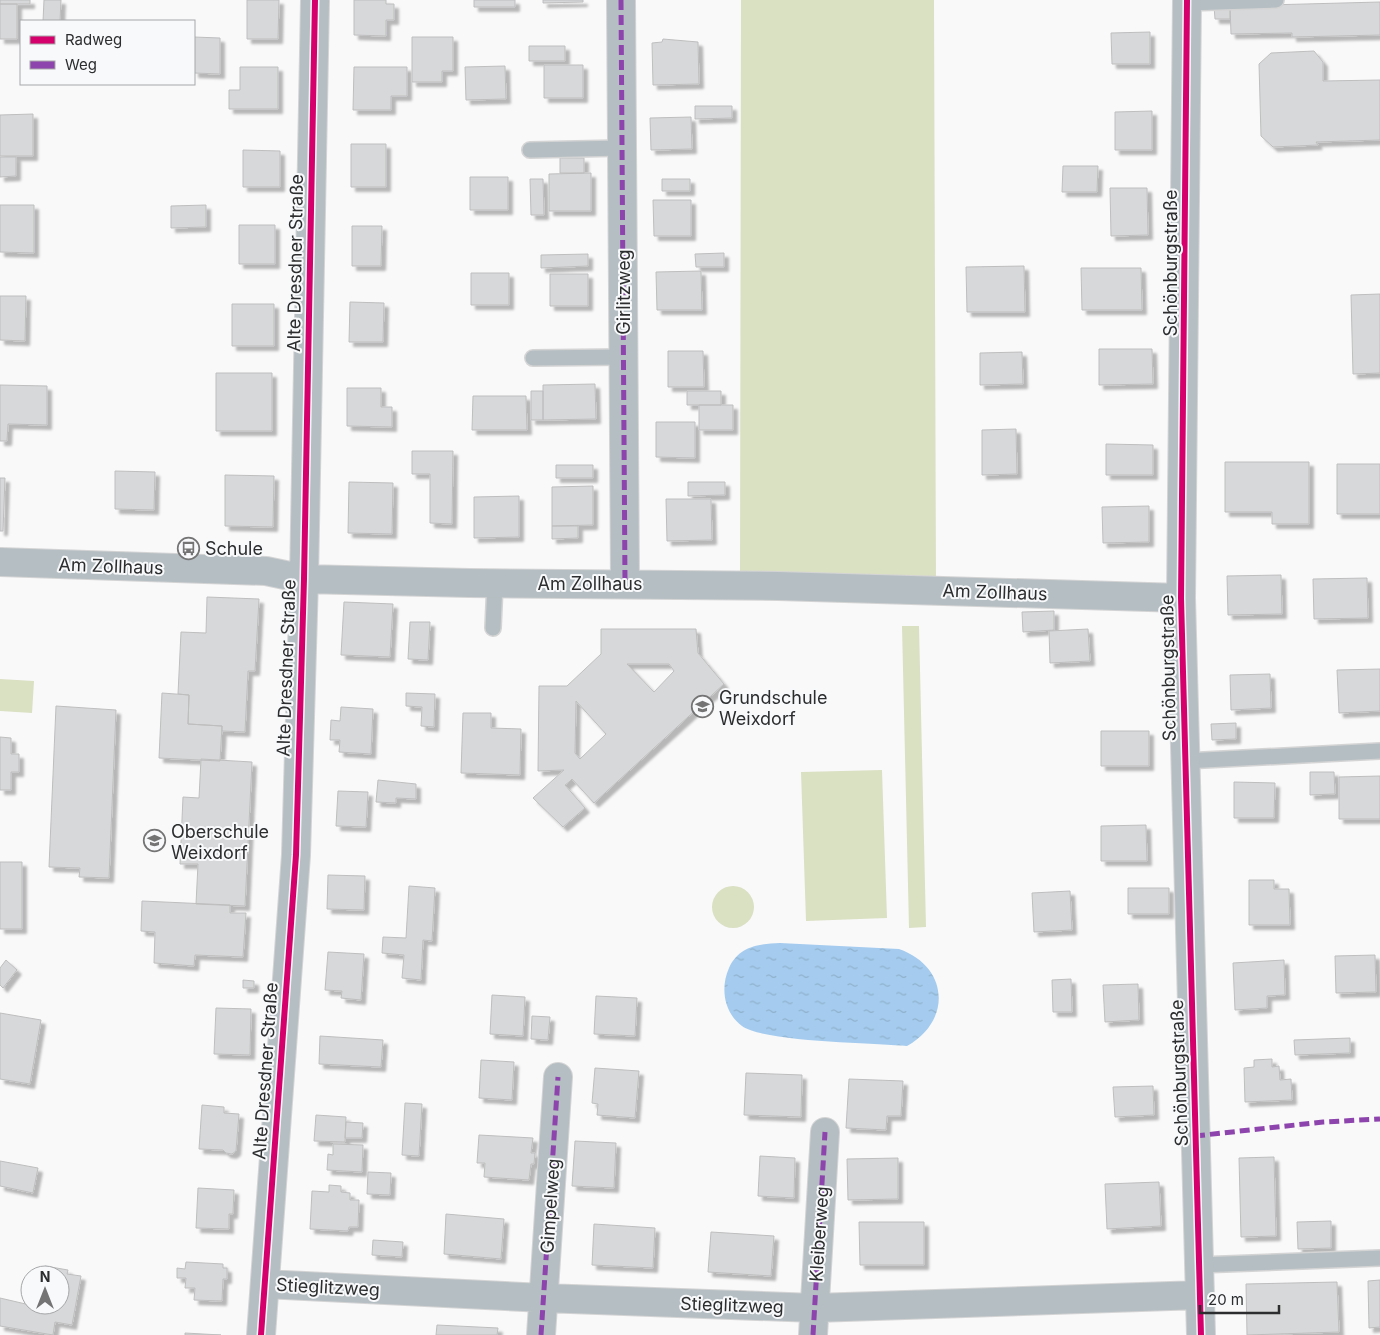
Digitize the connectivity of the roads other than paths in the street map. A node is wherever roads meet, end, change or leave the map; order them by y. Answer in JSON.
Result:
{"nodes":[{"id":1,"x":315,"y":0,"type":"edge"},
{"id":2,"x":621,"y":0,"type":"edge"},
{"id":3,"x":1276,"y":0,"type":"edge"},
{"id":4,"x":1187,"y":1,"type":"edge"},
{"id":5,"x":622,"y":148,"type":"junction"},
{"id":6,"x":530,"y":150,"type":"dead end"},
{"id":7,"x":623,"y":357,"type":"junction"},
{"id":8,"x":533,"y":358,"type":"dead end"},
{"id":9,"x":0,"y":562,"type":"edge"},
{"id":10,"x":304,"y":579,"type":"junction"},
{"id":11,"x":625,"y":583,"type":"junction"},
{"id":12,"x":495,"y":584,"type":"junction"},
{"id":13,"x":1181,"y":598,"type":"junction"},
{"id":14,"x":493,"y":628,"type":"dead end"},
{"id":15,"x":1380,"y":751,"type":"edge"},
{"id":16,"x":1186,"y":761,"type":"junction"},
{"id":17,"x":558,"y":1077,"type":"dead end"},
{"id":18,"x":825,"y":1132,"type":"dead end"},
{"id":19,"x":1380,"y":1258,"type":"edge"},
{"id":20,"x":1199,"y":1265,"type":"junction"},
{"id":21,"x":265,"y":1284,"type":"junction"},
{"id":22,"x":1200,"y":1295,"type":"junction"},
{"id":23,"x":544,"y":1298,"type":"junction"},
{"id":24,"x":815,"y":1308,"type":"junction"},
{"id":25,"x":261,"y":1335,"type":"edge"},
{"id":26,"x":541,"y":1335,"type":"edge"},
{"id":27,"x":814,"y":1335,"type":"edge"},
{"id":28,"x":1201,"y":1335,"type":"edge"}],
"edges":[{"from":1,"to":10,"type":"street","name":"Alte Dresdner Straße"},
{"from":2,"to":5,"type":"street","name":"Girlitzweg"},
{"from":3,"to":4,"type":"lane"},
{"from":4,"to":13,"type":"street","name":"Schönburgstraße"},
{"from":5,"to":6,"type":"lane"},
{"from":5,"to":7,"type":"street","name":"Girlitzweg"},
{"from":7,"to":8,"type":"lane"},
{"from":7,"to":11,"type":"street","name":"Girlitzweg"},
{"from":9,"to":10,"type":"street","name":"Am Zollhaus"},
{"from":10,"to":12,"type":"street","name":"Am Zollhaus"},
{"from":10,"to":21,"type":"street","name":"Alte Dresdner Straße"},
{"from":11,"to":12,"type":"street","name":"Am Zollhaus"},
{"from":11,"to":13,"type":"street","name":"Am Zollhaus"},
{"from":12,"to":14,"type":"lane"},
{"from":13,"to":16,"type":"street","name":"Schönburgstraße"},
{"from":15,"to":16,"type":"lane"},
{"from":16,"to":20,"type":"street","name":"Schönburgstraße"},
{"from":17,"to":23,"type":"street","name":"Gimpelweg"},
{"from":18,"to":24,"type":"street","name":"Kleiberweg"},
{"from":19,"to":20,"type":"lane"},
{"from":20,"to":22,"type":"street","name":"Schönburgstraße"},
{"from":21,"to":23,"type":"street","name":"Stieglitzweg"},
{"from":21,"to":25,"type":"street","name":"Alte Dresdner Straße"},
{"from":22,"to":24,"type":"street","name":"Stieglitzweg"},
{"from":22,"to":28,"type":"street","name":"Schönburgstraße"},
{"from":23,"to":24,"type":"street","name":"Stieglitzweg"},
{"from":23,"to":26,"type":"street","name":"Gimpelweg"},
{"from":24,"to":27,"type":"street","name":"Kleiberweg"}]}
